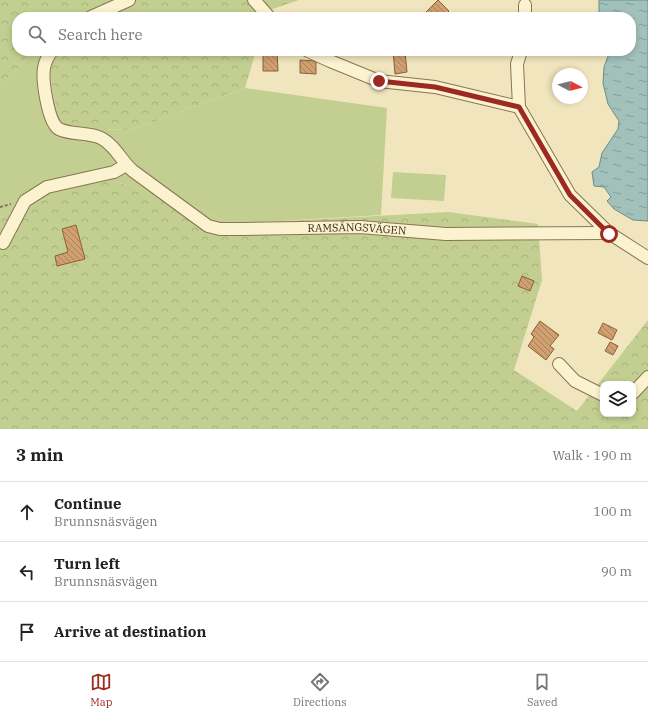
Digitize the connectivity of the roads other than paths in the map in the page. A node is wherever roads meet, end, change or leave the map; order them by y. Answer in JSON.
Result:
{"nodes":[{"id":1,"x":129,"y":0,"type":"edge"},
{"id":2,"x":254,"y":0,"type":"edge"},
{"id":3,"x":102,"y":12,"type":"edge"},
{"id":4,"x":264,"y":12,"type":"edge"},
{"id":5,"x":48,"y":56,"type":"edge"},
{"id":6,"x":319,"y":56,"type":"edge"},
{"id":7,"x":519,"y":56,"type":"edge"},
{"id":8,"x":519,"y":107,"type":"junction"},
{"id":9,"x":126,"y":165,"type":"junction"},
{"id":10,"x":609,"y":234,"type":"junction"},
{"id":11,"x":4,"y":243,"type":"dead end"},
{"id":12,"x":648,"y":258,"type":"edge"},
{"id":13,"x":559,"y":364,"type":"dead end"},
{"id":14,"x":648,"y":377,"type":"edge"},
{"id":15,"x":636,"y":390,"type":"edge"},
{"id":16,"x":600,"y":394,"type":"edge"}],
"edges":[{"from":1,"to":3,"type":"street"},
{"from":2,"to":4,"type":"street"},
{"from":5,"to":9,"type":"street","name":"RAMSÄNGSVÄGEN"},
{"from":6,"to":8,"type":"street"},
{"from":7,"to":8,"type":"street"},
{"from":8,"to":10,"type":"street"},
{"from":9,"to":10,"type":"street","name":"RAMSÄNGSVÄGEN"},
{"from":9,"to":11,"type":"street"},
{"from":10,"to":12,"type":"street"},
{"from":13,"to":16,"type":"street"},
{"from":14,"to":15,"type":"street"}]}
